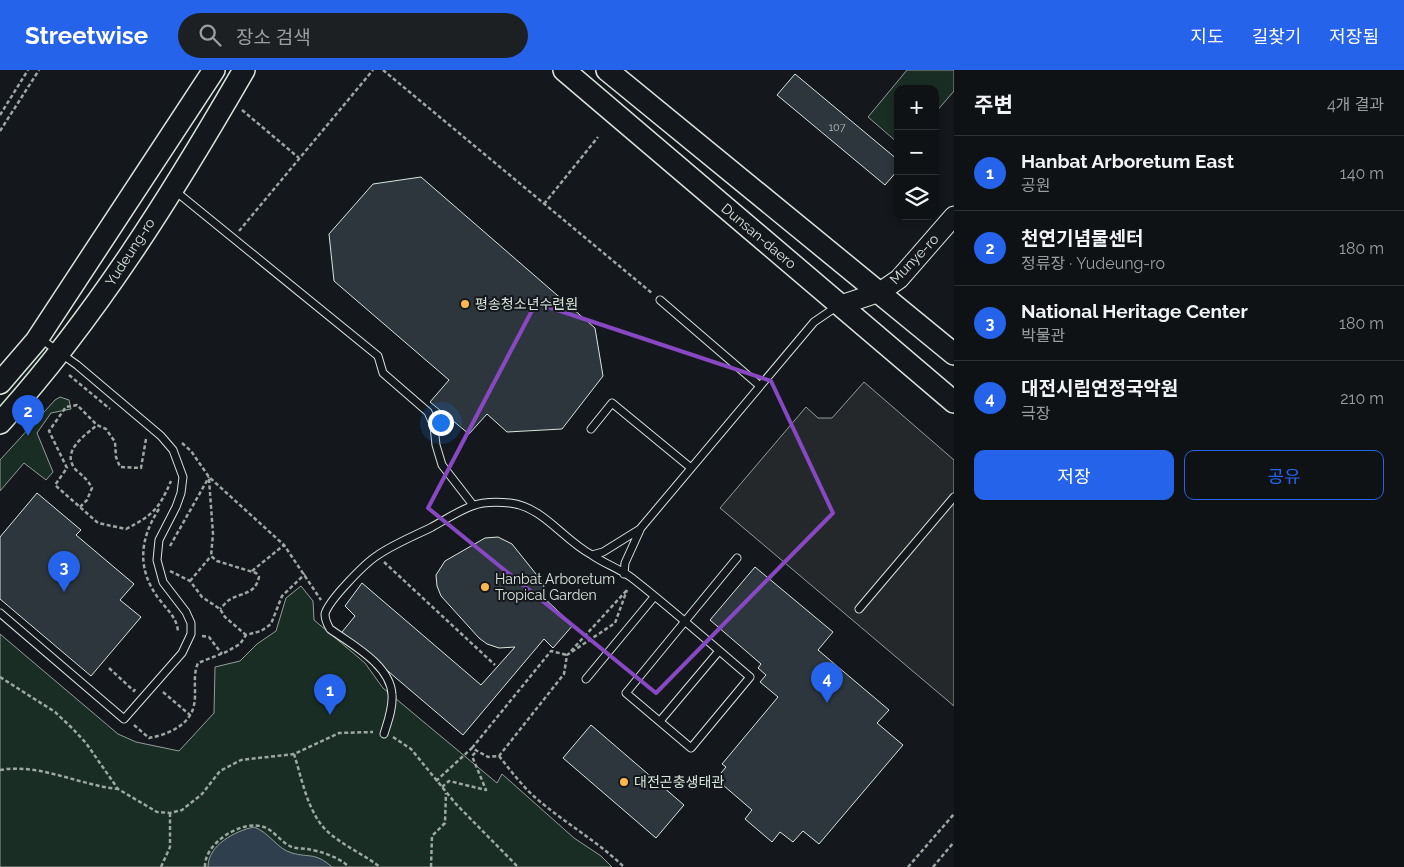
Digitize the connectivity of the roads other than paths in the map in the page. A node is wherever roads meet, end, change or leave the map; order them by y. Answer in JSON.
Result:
{"nodes":[{"id":1,"x":214,"y":70,"type":"edge"},
{"id":2,"x":244,"y":70,"type":"edge"},
{"id":3,"x":564,"y":70,"type":"edge"},
{"id":4,"x":607,"y":70,"type":"edge"},
{"id":5,"x":172,"y":189,"type":"junction"},
{"id":6,"x":954,"y":216,"type":"edge"},
{"id":7,"x":880,"y":292,"type":"junction"},
{"id":8,"x":660,"y":300,"type":"road end"},
{"id":9,"x":841,"y":305,"type":"junction"},
{"id":10,"x":38,"y":338,"type":"junction"},
{"id":11,"x":58,"y":352,"type":"junction"},
{"id":12,"x":954,"y":354,"type":"edge"},
{"id":13,"x":0,"y":383,"type":"edge"},
{"id":14,"x":760,"y":386,"type":"junction"},
{"id":15,"x":954,"y":402,"type":"edge"},
{"id":16,"x":0,"y":422,"type":"edge"},
{"id":17,"x":592,"y":429,"type":"dead end"},
{"id":18,"x":692,"y":468,"type":"junction"},
{"id":19,"x":954,"y":497,"type":"edge"},
{"id":20,"x":473,"y":505,"type":"junction"},
{"id":21,"x":640,"y":529,"type":"junction"},
{"id":22,"x":592,"y":555,"type":"junction"},
{"id":23,"x":737,"y":558,"type":"dead end"},
{"id":24,"x":624,"y":574,"type":"junction"},
{"id":25,"x":654,"y":597,"type":"junction"},
{"id":26,"x":859,"y":609,"type":"dead end"},
{"id":27,"x":0,"y":613,"type":"edge"},
{"id":28,"x":685,"y":622,"type":"junction"},
{"id":29,"x":719,"y":651,"type":"junction"},
{"id":30,"x":586,"y":679,"type":"dead end"},
{"id":31,"x":660,"y":722,"type":"junction"},
{"id":32,"x":384,"y":734,"type":"road end"}],
"edges":[{"from":1,"to":10,"type":"main road"},
{"from":2,"to":5,"type":"main road","name":"Yudeung-ro"},
{"from":3,"to":9,"type":"main road","name":"Dunsan-daero"},
{"from":4,"to":7,"type":"main road"},
{"from":5,"to":11,"type":"main road","name":"Yudeung-ro"},
{"from":5,"to":20,"type":"lane"},
{"from":6,"to":7,"type":"main road","name":"Munye-ro"},
{"from":7,"to":9,"type":"main road","name":"Munye-ro"},
{"from":7,"to":12,"type":"main road"},
{"from":8,"to":14,"type":"lane"},
{"from":9,"to":14,"type":"lane"},
{"from":9,"to":15,"type":"main road","name":"Dunsan-daero"},
{"from":10,"to":11,"type":"lane"},
{"from":10,"to":13,"type":"main road"},
{"from":11,"to":16,"type":"main road","name":"Yudeung-ro"},
{"from":11,"to":27,"type":"lane"},
{"from":14,"to":18,"type":"lane"},
{"from":17,"to":18,"type":"lane"},
{"from":18,"to":21,"type":"lane"},
{"from":19,"to":26,"type":"lane"},
{"from":20,"to":22,"type":"lane"},
{"from":20,"to":32,"type":"lane"},
{"from":21,"to":22,"type":"lane"},
{"from":21,"to":24,"type":"lane"},
{"from":22,"to":24,"type":"lane"},
{"from":23,"to":28,"type":"lane"},
{"from":24,"to":25,"type":"lane"},
{"from":25,"to":28,"type":"lane"},
{"from":25,"to":30,"type":"lane"},
{"from":28,"to":29,"type":"lane"},
{"from":28,"to":31,"type":"lane"},
{"from":29,"to":31,"type":"lane"},
{"from":29,"to":31,"type":"lane"}]}
